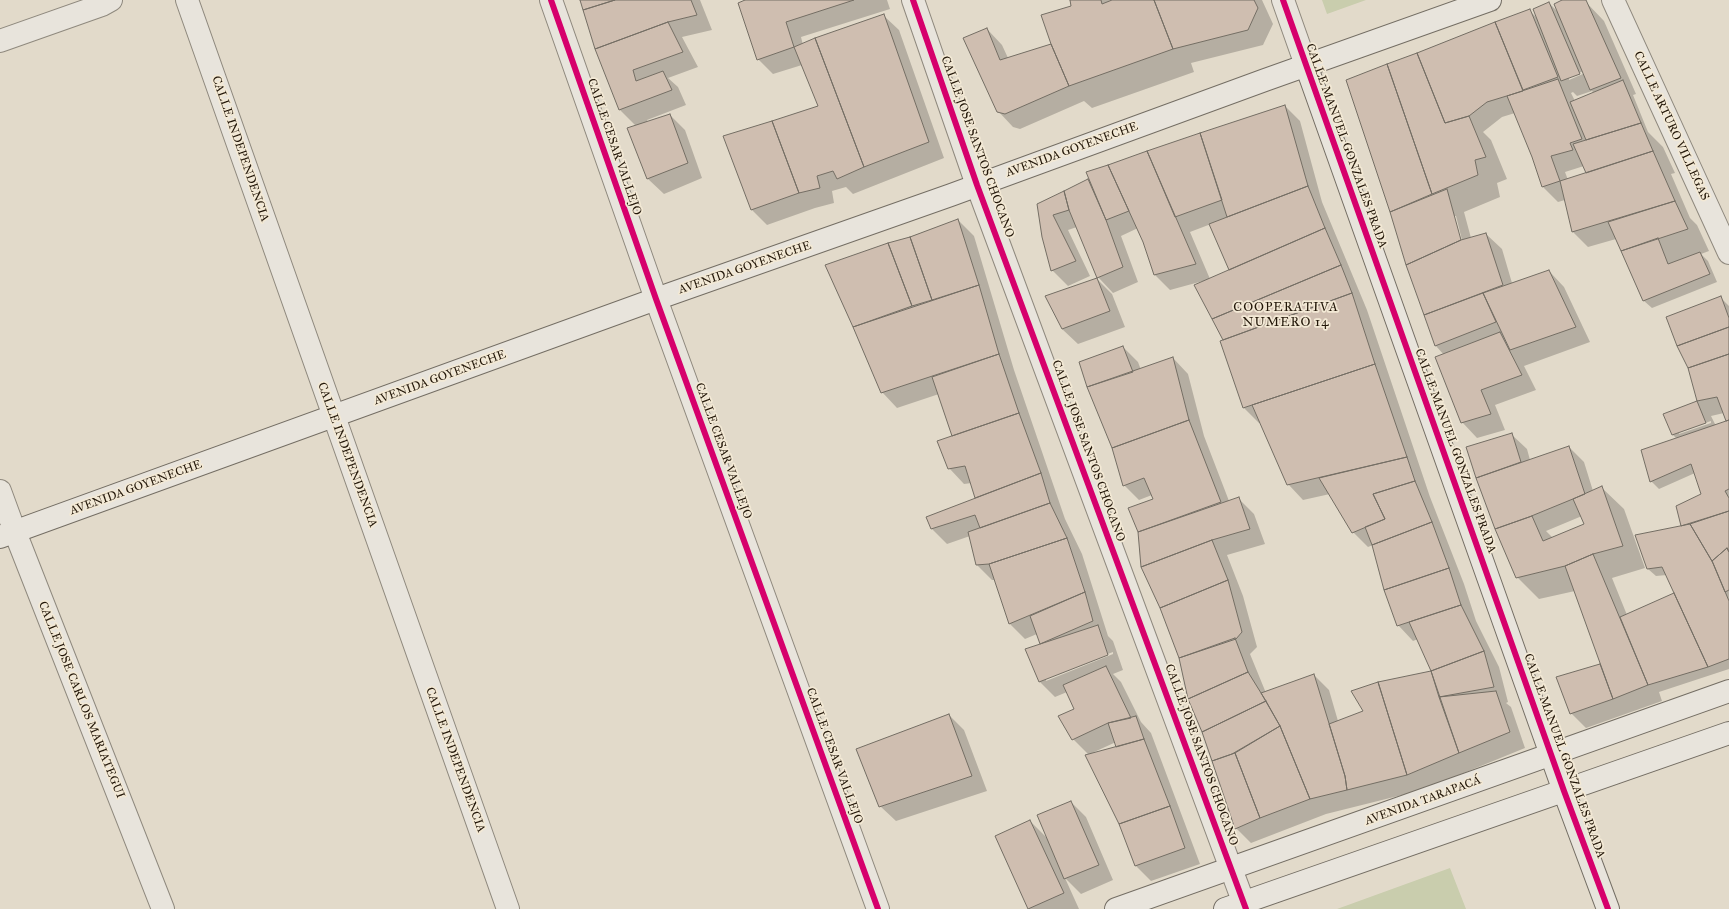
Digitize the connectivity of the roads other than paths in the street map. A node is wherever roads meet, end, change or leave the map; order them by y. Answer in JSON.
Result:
{"nodes":[{"id":1,"x":111,"y":0,"type":"edge"},
{"id":2,"x":187,"y":0,"type":"edge"},
{"id":3,"x":551,"y":0,"type":"edge"},
{"id":4,"x":913,"y":0,"type":"edge"},
{"id":5,"x":1283,"y":0,"type":"edge"},
{"id":6,"x":1490,"y":0,"type":"edge"},
{"id":7,"x":1613,"y":0,"type":"edge"},
{"id":8,"x":0,"y":41,"type":"edge"},
{"id":9,"x":1306,"y":65,"type":"junction"},
{"id":10,"x":977,"y":185,"type":"junction"},
{"id":11,"x":1729,"y":253,"type":"edge"},
{"id":12,"x":656,"y":299,"type":"junction"},
{"id":13,"x":333,"y":416,"type":"junction"},
{"id":14,"x":0,"y":490,"type":"edge"},
{"id":15,"x":7,"y":535,"type":"edge"},
{"id":16,"x":1729,"y":691,"type":"edge"},
{"id":17,"x":1729,"y":733,"type":"edge"},
{"id":18,"x":1551,"y":755,"type":"junction"},
{"id":19,"x":1564,"y":791,"type":"junction"},
{"id":20,"x":1231,"y":869,"type":"junction"},
{"id":21,"x":1238,"y":907,"type":"edge"},
{"id":22,"x":163,"y":909,"type":"edge"},
{"id":23,"x":508,"y":909,"type":"edge"},
{"id":24,"x":878,"y":909,"type":"edge"},
{"id":25,"x":1116,"y":909,"type":"edge"},
{"id":26,"x":1608,"y":909,"type":"edge"}],
"edges":[{"from":1,"to":8,"type":"street"},
{"from":2,"to":13,"type":"street","name":"CALLE INDEPENDENCIA"},
{"from":3,"to":12,"type":"street","name":"CALLE CESAR VALLEJO"},
{"from":4,"to":10,"type":"street","name":"CALLE JOSE SANTOS CHOCANO"},
{"from":5,"to":9,"type":"street","name":"CALLE MANUEL GONZALES PRADA"},
{"from":6,"to":9,"type":"street","name":"AVENIDA GOYENECHE"},
{"from":7,"to":11,"type":"street","name":"CALLE ARTURO VILLEGAS"},
{"from":9,"to":10,"type":"street","name":"AVENIDA GOYENECHE"},
{"from":9,"to":18,"type":"street","name":"CALLE MANUEL GONZALES PRADA"},
{"from":10,"to":12,"type":"street","name":"AVENIDA GOYENECHE"},
{"from":10,"to":20,"type":"street","name":"CALLE JOSE SANTOS CHOCANO"},
{"from":12,"to":13,"type":"street","name":"AVENIDA GOYENECHE"},
{"from":12,"to":24,"type":"street","name":"CALLE CESAR VALLEJO"},
{"from":13,"to":15,"type":"street","name":"AVENIDA GOYENECHE"},
{"from":13,"to":23,"type":"street","name":"CALLE INDEPENDENCIA"},
{"from":14,"to":15,"type":"street","name":"CALLE JOSE CARLOS MARIATEGUI"},
{"from":15,"to":22,"type":"street","name":"CALLE JOSE CARLOS MARIATEGUI"},
{"from":16,"to":18,"type":"street","name":"AVENIDA TARAPACÁ"},
{"from":17,"to":19,"type":"street"},
{"from":18,"to":19,"type":"street","name":"CALLE MANUEL GONZALES PRADA"},
{"from":18,"to":20,"type":"street","name":"AVENIDA TARAPACÁ"},
{"from":19,"to":21,"type":"street"},
{"from":19,"to":26,"type":"street","name":"CALLE MANUEL GONZALES PRADA"},
{"from":20,"to":21,"type":"street","name":"CALLE JOSE SANTOS CHOCANO"},
{"from":20,"to":25,"type":"street","name":"AVENIDA TARAPACÁ"}]}
